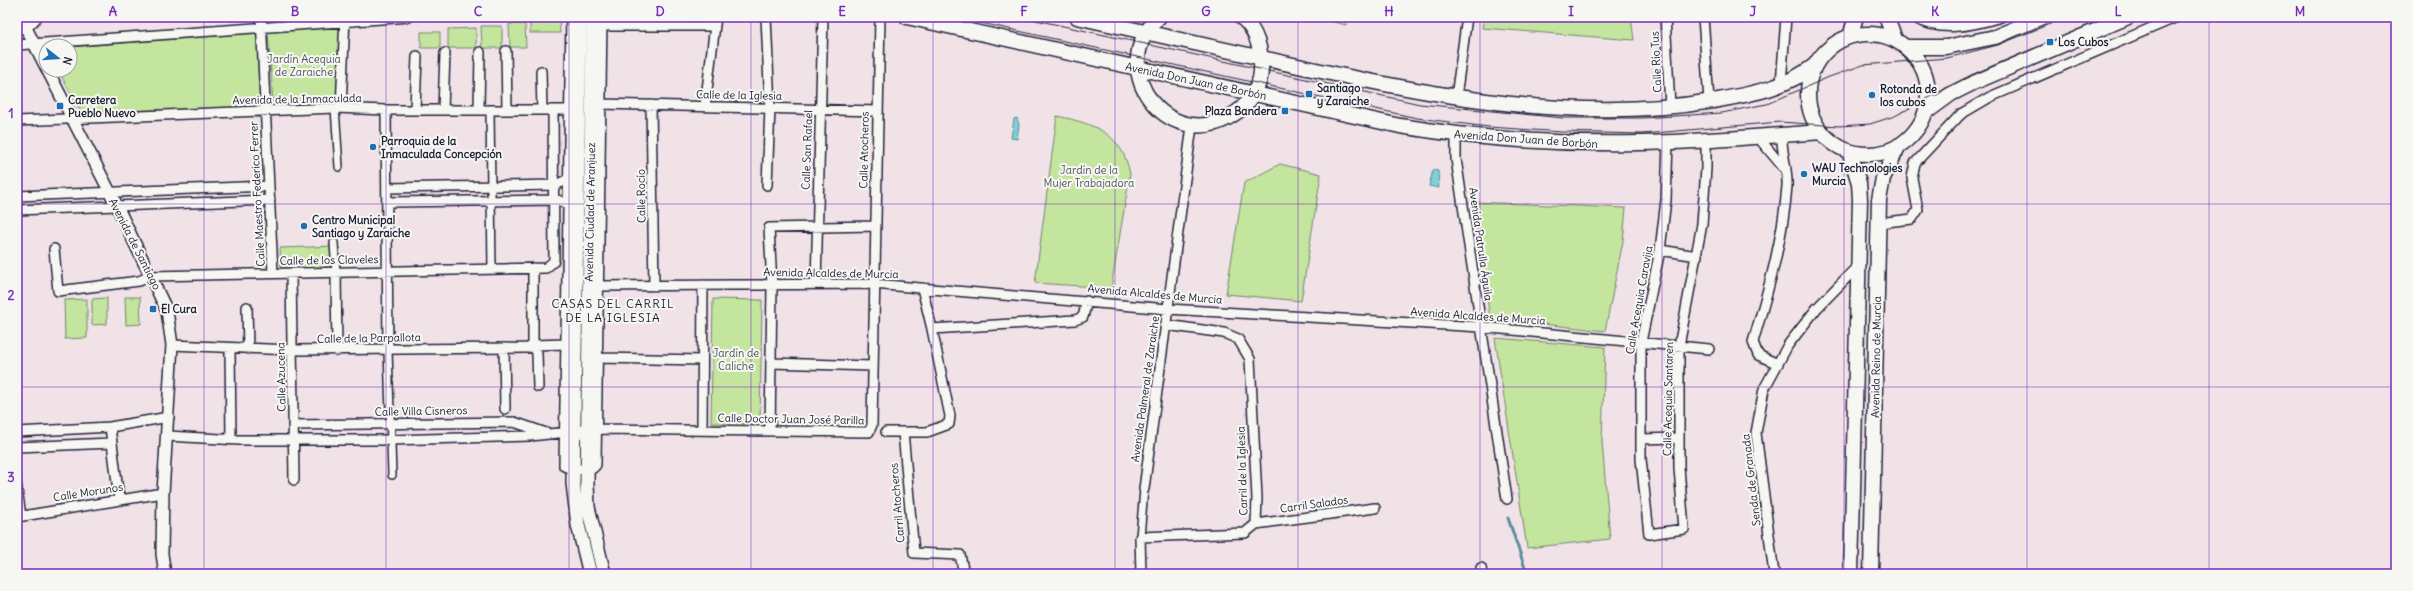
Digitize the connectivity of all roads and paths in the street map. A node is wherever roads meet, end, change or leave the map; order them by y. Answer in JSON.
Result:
{"nodes":[{"id":1,"x":261,"y":17,"type":"edge"},
{"id":2,"x":410,"y":17,"type":"edge"},
{"id":3,"x":571,"y":17,"type":"edge"},
{"id":4,"x":580,"y":17,"type":"edge"},
{"id":5,"x":766,"y":17,"type":"edge"},
{"id":6,"x":823,"y":17,"type":"edge"},
{"id":7,"x":880,"y":17,"type":"edge"},
{"id":8,"x":907,"y":17,"type":"edge"},
{"id":9,"x":1077,"y":17,"type":"edge"},
{"id":10,"x":1159,"y":17,"type":"edge"},
{"id":11,"x":1240,"y":17,"type":"edge"},
{"id":12,"x":1467,"y":17,"type":"edge"},
{"id":13,"x":1665,"y":17,"type":"edge"},
{"id":14,"x":1703,"y":17,"type":"edge"},
{"id":15,"x":1786,"y":17,"type":"edge"},
{"id":16,"x":1856,"y":17,"type":"edge"},
{"id":17,"x":1886,"y":17,"type":"edge"},
{"id":18,"x":1913,"y":17,"type":"edge"},
{"id":19,"x":2001,"y":17,"type":"edge"},
{"id":20,"x":2042,"y":17,"type":"edge"},
{"id":21,"x":2128,"y":17,"type":"edge"},
{"id":22,"x":2177,"y":17,"type":"edge"},
{"id":23,"x":345,"y":19,"type":"edge"},
{"id":24,"x":599,"y":20,"type":"edge"},
{"id":25,"x":715,"y":22,"type":"edge"},
{"id":26,"x":25,"y":23,"type":"edge"},
{"id":27,"x":262,"y":27,"type":"junction"},
{"id":28,"x":1146,"y":32,"type":"junction"},
{"id":29,"x":1850,"y":36,"type":"junction"},
{"id":30,"x":1900,"y":43,"type":"junction"},
{"id":31,"x":32,"y":44,"type":"junction"},
{"id":32,"x":17,"y":45,"type":"edge"},
{"id":33,"x":506,"y":51,"type":"dead end"},
{"id":34,"x":480,"y":52,"type":"dead end"},
{"id":35,"x":445,"y":53,"type":"dead end"},
{"id":36,"x":417,"y":56,"type":"dead end"},
{"id":37,"x":1262,"y":58,"type":"junction"},
{"id":38,"x":1815,"y":65,"type":"junction"},
{"id":39,"x":1138,"y":69,"type":"junction"},
{"id":40,"x":541,"y":71,"type":"dead end"},
{"id":41,"x":1781,"y":84,"type":"junction"},
{"id":42,"x":1254,"y":93,"type":"junction"},
{"id":43,"x":1456,"y":97,"type":"junction"},
{"id":44,"x":1709,"y":101,"type":"junction"},
{"id":45,"x":601,"y":104,"type":"junction"},
{"id":46,"x":651,"y":105,"type":"junction"},
{"id":47,"x":705,"y":106,"type":"junction"},
{"id":48,"x":1670,"y":106,"type":"junction"},
{"id":49,"x":770,"y":107,"type":"junction"},
{"id":50,"x":338,"y":108,"type":"junction"},
{"id":51,"x":820,"y":108,"type":"junction"},
{"id":52,"x":266,"y":110,"type":"junction"},
{"id":53,"x":386,"y":110,"type":"junction"},
{"id":54,"x":415,"y":110,"type":"junction"},
{"id":55,"x":444,"y":110,"type":"junction"},
{"id":56,"x":479,"y":110,"type":"junction"},
{"id":57,"x":490,"y":110,"type":"junction"},
{"id":58,"x":507,"y":110,"type":"junction"},
{"id":59,"x":542,"y":110,"type":"junction"},
{"id":60,"x":553,"y":110,"type":"junction"},
{"id":61,"x":570,"y":110,"type":"junction"},
{"id":62,"x":877,"y":111,"type":"junction"},
{"id":63,"x":1925,"y":112,"type":"junction"},
{"id":64,"x":72,"y":119,"type":"junction"},
{"id":65,"x":17,"y":121,"type":"edge"},
{"id":66,"x":1192,"y":126,"type":"junction"},
{"id":67,"x":1822,"y":132,"type":"junction"},
{"id":68,"x":1456,"y":135,"type":"junction"},
{"id":69,"x":1756,"y":135,"type":"junction"},
{"id":70,"x":1782,"y":135,"type":"junction"},
{"id":71,"x":1706,"y":139,"type":"junction"},
{"id":72,"x":1668,"y":142,"type":"junction"},
{"id":73,"x":1899,"y":144,"type":"junction"},
{"id":74,"x":1849,"y":151,"type":"junction"},
{"id":75,"x":339,"y":167,"type":"dead end"},
{"id":76,"x":1787,"y":171,"type":"junction"},
{"id":77,"x":568,"y":179,"type":"junction"},
{"id":78,"x":554,"y":185,"type":"junction"},
{"id":79,"x":767,"y":185,"type":"dead end"},
{"id":80,"x":269,"y":186,"type":"junction"},
{"id":81,"x":491,"y":186,"type":"junction"},
{"id":82,"x":387,"y":188,"type":"junction"},
{"id":83,"x":109,"y":192,"type":"junction"},
{"id":84,"x":17,"y":196,"type":"edge"},
{"id":85,"x":270,"y":200,"type":"junction"},
{"id":86,"x":491,"y":200,"type":"junction"},
{"id":87,"x":554,"y":200,"type":"junction"},
{"id":88,"x":387,"y":202,"type":"junction"},
{"id":89,"x":568,"y":205,"type":"junction"},
{"id":90,"x":117,"y":206,"type":"junction"},
{"id":91,"x":17,"y":210,"type":"edge"},
{"id":92,"x":1878,"y":223,"type":"junction"},
{"id":93,"x":817,"y":226,"type":"junction"},
{"id":94,"x":874,"y":226,"type":"junction"},
{"id":95,"x":334,"y":243,"type":"dead end"},
{"id":96,"x":54,"y":249,"type":"dead end"},
{"id":97,"x":1660,"y":250,"type":"junction"},
{"id":98,"x":1697,"y":256,"type":"junction"},
{"id":99,"x":1858,"y":266,"type":"junction"},
{"id":100,"x":533,"y":268,"type":"junction"},
{"id":101,"x":492,"y":269,"type":"junction"},
{"id":102,"x":387,"y":271,"type":"junction"},
{"id":103,"x":336,"y":272,"type":"junction"},
{"id":104,"x":273,"y":273,"type":"junction"},
{"id":105,"x":291,"y":273,"type":"junction"},
{"id":106,"x":152,"y":276,"type":"junction"},
{"id":107,"x":816,"y":284,"type":"junction"},
{"id":108,"x":873,"y":284,"type":"junction"},
{"id":109,"x":703,"y":285,"type":"junction"},
{"id":110,"x":772,"y":285,"type":"junction"},
{"id":111,"x":598,"y":286,"type":"junction"},
{"id":112,"x":654,"y":286,"type":"junction"},
{"id":113,"x":922,"y":288,"type":"junction"},
{"id":114,"x":1087,"y":301,"type":"junction"},
{"id":115,"x":247,"y":307,"type":"dead end"},
{"id":116,"x":1168,"y":309,"type":"junction"},
{"id":117,"x":1166,"y":325,"type":"junction"},
{"id":118,"x":1481,"y":327,"type":"junction"},
{"id":119,"x":932,"y":329,"type":"junction"},
{"id":120,"x":1641,"y":342,"type":"junction"},
{"id":121,"x":566,"y":344,"type":"junction"},
{"id":122,"x":172,"y":345,"type":"junction"},
{"id":123,"x":533,"y":345,"type":"junction"},
{"id":124,"x":1679,"y":346,"type":"junction"},
{"id":125,"x":230,"y":348,"type":"junction"},
{"id":126,"x":248,"y":348,"type":"junction"},
{"id":127,"x":504,"y":348,"type":"junction"},
{"id":128,"x":1709,"y":349,"type":"dead end"},
{"id":129,"x":292,"y":350,"type":"junction"},
{"id":130,"x":388,"y":350,"type":"junction"},
{"id":131,"x":337,"y":351,"type":"junction"},
{"id":132,"x":598,"y":358,"type":"junction"},
{"id":133,"x":702,"y":360,"type":"junction"},
{"id":134,"x":771,"y":363,"type":"junction"},
{"id":135,"x":1778,"y":364,"type":"junction"},
{"id":136,"x":872,"y":366,"type":"junction"},
{"id":137,"x":538,"y":386,"type":"dead end"},
{"id":138,"x":505,"y":409,"type":"dead end"},
{"id":139,"x":169,"y":417,"type":"junction"},
{"id":140,"x":390,"y":423,"type":"junction"},
{"id":141,"x":293,"y":425,"type":"junction"},
{"id":142,"x":110,"y":427,"type":"junction"},
{"id":143,"x":592,"y":430,"type":"junction"},
{"id":144,"x":702,"y":430,"type":"junction"},
{"id":145,"x":770,"y":431,"type":"junction"},
{"id":146,"x":17,"y":432,"type":"edge"},
{"id":147,"x":886,"y":432,"type":"dead end"},
{"id":148,"x":903,"y":432,"type":"junction"},
{"id":149,"x":548,"y":433,"type":"junction"},
{"id":150,"x":569,"y":433,"type":"junction"},
{"id":151,"x":167,"y":436,"type":"junction"},
{"id":152,"x":231,"y":438,"type":"junction"},
{"id":153,"x":1678,"y":438,"type":"junction"},
{"id":154,"x":1641,"y":439,"type":"junction"},
{"id":155,"x":293,"y":440,"type":"junction"},
{"id":156,"x":390,"y":440,"type":"junction"},
{"id":157,"x":112,"y":443,"type":"junction"},
{"id":158,"x":17,"y":447,"type":"edge"},
{"id":159,"x":580,"y":470,"type":"junction"},
{"id":160,"x":392,"y":475,"type":"dead end"},
{"id":161,"x":294,"y":480,"type":"dead end"},
{"id":162,"x":17,"y":482,"type":"edge"},
{"id":163,"x":1144,"y":489,"type":"joint"},
{"id":164,"x":163,"y":493,"type":"junction"},
{"id":165,"x":119,"y":499,"type":"junction"},
{"id":166,"x":1506,"y":499,"type":"dead end"},
{"id":167,"x":1375,"y":508,"type":"dead end"},
{"id":168,"x":19,"y":516,"type":"edge"},
{"id":169,"x":1256,"y":524,"type":"junction"},
{"id":170,"x":1649,"y":534,"type":"joint"},
{"id":171,"x":1140,"y":537,"type":"junction"},
{"id":172,"x":165,"y":574,"type":"edge"},
{"id":173,"x":590,"y":574,"type":"edge"},
{"id":174,"x":604,"y":574,"type":"edge"},
{"id":175,"x":964,"y":574,"type":"edge"},
{"id":176,"x":1141,"y":574,"type":"edge"},
{"id":177,"x":1774,"y":574,"type":"edge"},
{"id":178,"x":1851,"y":574,"type":"edge"},
{"id":179,"x":1871,"y":574,"type":"edge"}],
"edges":[{"from":1,"to":27,"type":"street","name":"Calle Maestro Federico Ferrer"},
{"from":2,"to":23,"type":"street"},
{"from":3,"to":61,"type":"street"},
{"from":4,"to":150,"type":"main road","name":"Avenida Ciudad de Aranjuez"},
{"from":5,"to":49,"type":"street"},
{"from":6,"to":51,"type":"street","name":"Calle San Rafael"},
{"from":7,"to":62,"type":"street","name":"Calle Atocheros"},
{"from":8,"to":39,"type":"main road","name":"Avenida Don Juan de Borbón"},
{"from":9,"to":28,"type":"main road"},
{"from":10,"to":28,"type":"main road"},
{"from":11,"to":37,"type":"main road"},
{"from":12,"to":43,"type":"street"},
{"from":13,"to":48,"type":"street","name":"Calle Río Tus"},
{"from":14,"to":44,"type":"street"},
{"from":15,"to":41,"type":"street"},
{"from":16,"to":29,"type":"main road"},
{"from":17,"to":30,"type":"main road"},
{"from":18,"to":19,"type":"street"},
{"from":20,"to":30,"type":"main road"},
{"from":21,"to":63,"type":"main road"},
{"from":22,"to":92,"type":"street"},
{"from":23,"to":27,"type":"street"},
{"from":23,"to":50,"type":"street"},
{"from":24,"to":25,"type":"street"},
{"from":24,"to":45,"type":"street"},
{"from":24,"to":143,"type":"main road","name":"Avenida Ciudad de Aranjuez"},
{"from":25,"to":47,"type":"street"},
{"from":26,"to":31,"type":"street","name":"Avenida de Santiago"},
{"from":27,"to":31,"type":"street"},
{"from":27,"to":52,"type":"street","name":"Calle Maestro Federico Ferrer"},
{"from":28,"to":37,"type":"main road"},
{"from":28,"to":39,"type":"main road"},
{"from":29,"to":30,"type":"main road"},
{"from":29,"to":38,"type":"main road"},
{"from":30,"to":63,"type":"main road"},
{"from":31,"to":32,"type":"street"},
{"from":31,"to":64,"type":"street","name":"Avenida de Santiago"},
{"from":33,"to":58,"type":"street"},
{"from":34,"to":56,"type":"street"},
{"from":35,"to":55,"type":"street"},
{"from":36,"to":54,"type":"street"},
{"from":37,"to":42,"type":"main road"},
{"from":37,"to":43,"type":"main road"},
{"from":38,"to":41,"type":"main road"},
{"from":38,"to":67,"type":"main road"},
{"from":39,"to":42,"type":"main road","name":"Avenida Don Juan de Borbón"},
{"from":39,"to":66,"type":"main road"},
{"from":40,"to":59,"type":"street"},
{"from":41,"to":44,"type":"main road"},
{"from":42,"to":66,"type":"main road"},
{"from":42,"to":68,"type":"main road","name":"Avenida Don Juan de Borbón"},
{"from":43,"to":48,"type":"main road"},
{"from":44,"to":48,"type":"main road"},
{"from":45,"to":46,"type":"street","name":"Calle de la Iglesia"},
{"from":45,"to":111,"type":"street"},
{"from":46,"to":47,"type":"street","name":"Calle de la Iglesia"},
{"from":46,"to":112,"type":"street","name":"Calle Rocío"},
{"from":47,"to":49,"type":"street","name":"Calle de la Iglesia"},
{"from":49,"to":51,"type":"street","name":"Calle de la Iglesia"},
{"from":49,"to":79,"type":"street"},
{"from":50,"to":52,"type":"street","name":"Avenida de la Inmaculada"},
{"from":50,"to":53,"type":"street","name":"Avenida de la Inmaculada"},
{"from":50,"to":75,"type":"street"},
{"from":51,"to":62,"type":"street","name":"Calle de la Iglesia"},
{"from":51,"to":93,"type":"street","name":"Calle San Rafael"},
{"from":52,"to":64,"type":"street","name":"Avenida de la Inmaculada"},
{"from":52,"to":80,"type":"street","name":"Calle Maestro Federico Ferrer"},
{"from":53,"to":54,"type":"street","name":"Avenida de la Inmaculada"},
{"from":53,"to":82,"type":"street"},
{"from":54,"to":55,"type":"street","name":"Avenida de la Inmaculada"},
{"from":55,"to":56,"type":"street","name":"Avenida de la Inmaculada"},
{"from":56,"to":57,"type":"street","name":"Avenida de la Inmaculada"},
{"from":57,"to":58,"type":"street","name":"Avenida de la Inmaculada"},
{"from":57,"to":81,"type":"street"},
{"from":58,"to":59,"type":"street","name":"Avenida de la Inmaculada"},
{"from":59,"to":60,"type":"street","name":"Avenida de la Inmaculada"},
{"from":60,"to":61,"type":"street","name":"Avenida de la Inmaculada"},
{"from":60,"to":78,"type":"street","name":"Calle de los Claveles"},
{"from":61,"to":77,"type":"street"},
{"from":62,"to":94,"type":"street","name":"Calle Atocheros"},
{"from":63,"to":73,"type":"main road"},
{"from":64,"to":65,"type":"street","name":"Avenida de la Inmaculada"},
{"from":64,"to":83,"type":"street","name":"Avenida de Santiago"},
{"from":66,"to":116,"type":"street","name":"Avenida Palmeral de Zaraiche"},
{"from":67,"to":70,"type":"main road","name":"Avenida Don Juan de Borbón"},
{"from":67,"to":74,"type":"main road"},
{"from":68,"to":72,"type":"main road","name":"Avenida Don Juan de Borbón"},
{"from":68,"to":118,"type":"street","name":"Avenida Patrulla Águila"},
{"from":69,"to":70,"type":"main road","name":"Avenida Don Juan de Borbón"},
{"from":69,"to":71,"type":"main road","name":"Avenida Don Juan de Borbón"},
{"from":69,"to":76,"type":"street"},
{"from":70,"to":76,"type":"street"},
{"from":71,"to":72,"type":"main road","name":"Avenida Don Juan de Borbón"},
{"from":71,"to":98,"type":"street","name":"Calle Acequia Santaren"},
{"from":72,"to":97,"type":"street","name":"Calle Acequia Caravija"},
{"from":73,"to":74,"type":"main road"},
{"from":73,"to":92,"type":"main road","name":"Avenida Reino de Murcia"},
{"from":74,"to":99,"type":"main road","name":"Avenida Reino de Murcia"},
{"from":76,"to":135,"type":"street"},
{"from":77,"to":78,"type":"street"},
{"from":77,"to":89,"type":"street"},
{"from":78,"to":81,"type":"street"},
{"from":78,"to":87,"type":"street","name":"Calle de los Claveles"},
{"from":80,"to":83,"type":"street"},
{"from":80,"to":85,"type":"street","name":"Calle Maestro Federico Ferrer"},
{"from":81,"to":82,"type":"street"},
{"from":81,"to":86,"type":"street"},
{"from":82,"to":88,"type":"street"},
{"from":83,"to":84,"type":"street"},
{"from":83,"to":90,"type":"street","name":"Avenida de Santiago"},
{"from":85,"to":90,"type":"street"},
{"from":85,"to":104,"type":"street","name":"Calle Maestro Federico Ferrer"},
{"from":86,"to":87,"type":"street"},
{"from":86,"to":88,"type":"street"},
{"from":86,"to":101,"type":"street"},
{"from":87,"to":89,"type":"street"},
{"from":87,"to":100,"type":"street","name":"Calle de los Claveles"},
{"from":88,"to":102,"type":"street"},
{"from":89,"to":121,"type":"street"},
{"from":90,"to":91,"type":"street"},
{"from":90,"to":106,"type":"street","name":"Avenida de Santiago"},
{"from":92,"to":179,"type":"main road","name":"Avenida Reino de Murcia"},
{"from":93,"to":94,"type":"street"},
{"from":93,"to":107,"type":"street","name":"Calle San Rafael"},
{"from":93,"to":110,"type":"street"},
{"from":94,"to":108,"type":"street","name":"Calle Atocheros"},
{"from":95,"to":103,"type":"street"},
{"from":96,"to":106,"type":"street","name":"Calle de los Claveles"},
{"from":97,"to":98,"type":"street"},
{"from":97,"to":120,"type":"street","name":"Calle Acequia Caravija"},
{"from":98,"to":124,"type":"street","name":"Calle Acequia Santaren"},
{"from":99,"to":135,"type":"street","name":"Senda de Granada"},
{"from":99,"to":178,"type":"main road","name":"Avenida Reino de Murcia"},
{"from":100,"to":101,"type":"street","name":"Calle de los Claveles"},
{"from":100,"to":123,"type":"street"},
{"from":101,"to":102,"type":"street","name":"Calle de los Claveles"},
{"from":102,"to":103,"type":"street","name":"Calle de los Claveles"},
{"from":102,"to":130,"type":"street"},
{"from":103,"to":105,"type":"street","name":"Calle de los Claveles"},
{"from":103,"to":131,"type":"street"},
{"from":104,"to":105,"type":"street","name":"Calle de los Claveles"},
{"from":104,"to":106,"type":"street","name":"Calle de los Claveles"},
{"from":105,"to":129,"type":"street","name":"Calle Azucena"},
{"from":106,"to":122,"type":"street","name":"Avenida de Santiago"},
{"from":107,"to":108,"type":"street","name":"Avenida Alcaldes de Murcia"},
{"from":107,"to":110,"type":"street","name":"Avenida Alcaldes de Murcia"},
{"from":108,"to":113,"type":"street","name":"Avenida Alcaldes de Murcia"},
{"from":108,"to":136,"type":"street","name":"Calle Doctor Juan José Parilla"},
{"from":109,"to":110,"type":"street","name":"Avenida Alcaldes de Murcia"},
{"from":109,"to":112,"type":"street","name":"Avenida Alcaldes de Murcia"},
{"from":109,"to":133,"type":"street"},
{"from":110,"to":134,"type":"street"},
{"from":111,"to":112,"type":"street","name":"Avenida Alcaldes de Murcia"},
{"from":111,"to":132,"type":"street"},
{"from":113,"to":114,"type":"street","name":"Avenida Alcaldes de Murcia"},
{"from":113,"to":119,"type":"street"},
{"from":114,"to":116,"type":"street","name":"Avenida Alcaldes de Murcia"},
{"from":114,"to":119,"type":"street"},
{"from":115,"to":126,"type":"street"},
{"from":116,"to":117,"type":"street","name":"Avenida Palmeral de Zaraiche"},
{"from":116,"to":118,"type":"street","name":"Avenida Alcaldes de Murcia"},
{"from":117,"to":163,"type":"street","name":"Avenida Palmeral de Zaraiche"},
{"from":117,"to":169,"type":"street","name":"Carril de la Iglesia"},
{"from":118,"to":120,"type":"street","name":"Avenida Alcaldes de Murcia"},
{"from":118,"to":166,"type":"street","name":"Avenida Patrulla Águila"},
{"from":119,"to":148,"type":"street"},
{"from":120,"to":124,"type":"street","name":"Avenida Alcaldes de Murcia"},
{"from":120,"to":154,"type":"street","name":"Calle Acequia Caravija"},
{"from":121,"to":123,"type":"street","name":"Calle de la Parpallota"},
{"from":121,"to":150,"type":"street"},
{"from":122,"to":125,"type":"street","name":"Calle de la Parpallota"},
{"from":122,"to":139,"type":"street","name":"Avenida de Santiago"},
{"from":123,"to":127,"type":"street","name":"Calle de la Parpallota"},
{"from":123,"to":137,"type":"street"},
{"from":124,"to":128,"type":"street","name":"Avenida Alcaldes de Murcia"},
{"from":124,"to":153,"type":"street","name":"Calle Acequia Santaren"},
{"from":125,"to":126,"type":"street","name":"Calle de la Parpallota"},
{"from":125,"to":152,"type":"street"},
{"from":126,"to":129,"type":"street","name":"Calle de la Parpallota"},
{"from":127,"to":130,"type":"street","name":"Calle de la Parpallota"},
{"from":127,"to":138,"type":"street"},
{"from":129,"to":131,"type":"street","name":"Calle de la Parpallota"},
{"from":129,"to":141,"type":"street","name":"Calle Azucena"},
{"from":130,"to":131,"type":"street","name":"Calle de la Parpallota"},
{"from":130,"to":140,"type":"street"},
{"from":132,"to":133,"type":"street"},
{"from":132,"to":143,"type":"street"},
{"from":133,"to":144,"type":"street"},
{"from":134,"to":136,"type":"street"},
{"from":134,"to":145,"type":"street"},
{"from":135,"to":177,"type":"street","name":"Senda de Granada"},
{"from":136,"to":145,"type":"street","name":"Calle Doctor Juan José Parilla"},
{"from":139,"to":142,"type":"street"},
{"from":139,"to":151,"type":"street","name":"Avenida de Santiago"},
{"from":140,"to":141,"type":"street","name":"Calle Villa Cisneros"},
{"from":140,"to":149,"type":"street","name":"Calle Villa Cisneros"},
{"from":140,"to":156,"type":"street"},
{"from":141,"to":155,"type":"street","name":"Calle Azucena"},
{"from":142,"to":146,"type":"street"},
{"from":142,"to":157,"type":"street"},
{"from":143,"to":144,"type":"street","name":"Calle Doctor Juan José Parilla"},
{"from":143,"to":150,"type":"street","name":"Calle Villa Cisneros"},
{"from":143,"to":159,"type":"main road","name":"Avenida Ciudad de Aranjuez"},
{"from":144,"to":145,"type":"street","name":"Calle Doctor Juan José Parilla"},
{"from":147,"to":148,"type":"street"},
{"from":148,"to":175,"type":"street","name":"Carril Atocheros"},
{"from":149,"to":150,"type":"street","name":"Calle Villa Cisneros"},
{"from":149,"to":156,"type":"street","name":"Calle Villa Cisneros"},
{"from":150,"to":159,"type":"main road","name":"Avenida Ciudad de Aranjuez"},
{"from":151,"to":152,"type":"street","name":"Calle Villa Cisneros"},
{"from":151,"to":164,"type":"street","name":"Avenida de Santiago"},
{"from":152,"to":155,"type":"street","name":"Calle Villa Cisneros"},
{"from":153,"to":154,"type":"street"},
{"from":153,"to":170,"type":"street","name":"Calle Acequia Santaren"},
{"from":154,"to":170,"type":"street","name":"Calle Acequia Caravija"},
{"from":155,"to":156,"type":"street","name":"Calle Villa Cisneros"},
{"from":155,"to":161,"type":"street","name":"Calle Azucena"},
{"from":156,"to":160,"type":"street"},
{"from":157,"to":158,"type":"street"},
{"from":157,"to":165,"type":"street"},
{"from":159,"to":173,"type":"main road","name":"Avenida Ciudad de Aranjuez"},
{"from":159,"to":174,"type":"main road","name":"Avenida Ciudad de Aranjuez"},
{"from":162,"to":168,"type":"street"},
{"from":163,"to":171,"type":"street"},
{"from":164,"to":165,"type":"street","name":"Calle Morunos"},
{"from":164,"to":172,"type":"street","name":"Avenida de Santiago"},
{"from":165,"to":168,"type":"street","name":"Calle Morunos"},
{"from":167,"to":169,"type":"street","name":"Carril Salados"},
{"from":169,"to":171,"type":"street","name":"Carril de la Iglesia"},
{"from":171,"to":176,"type":"street"}]}
